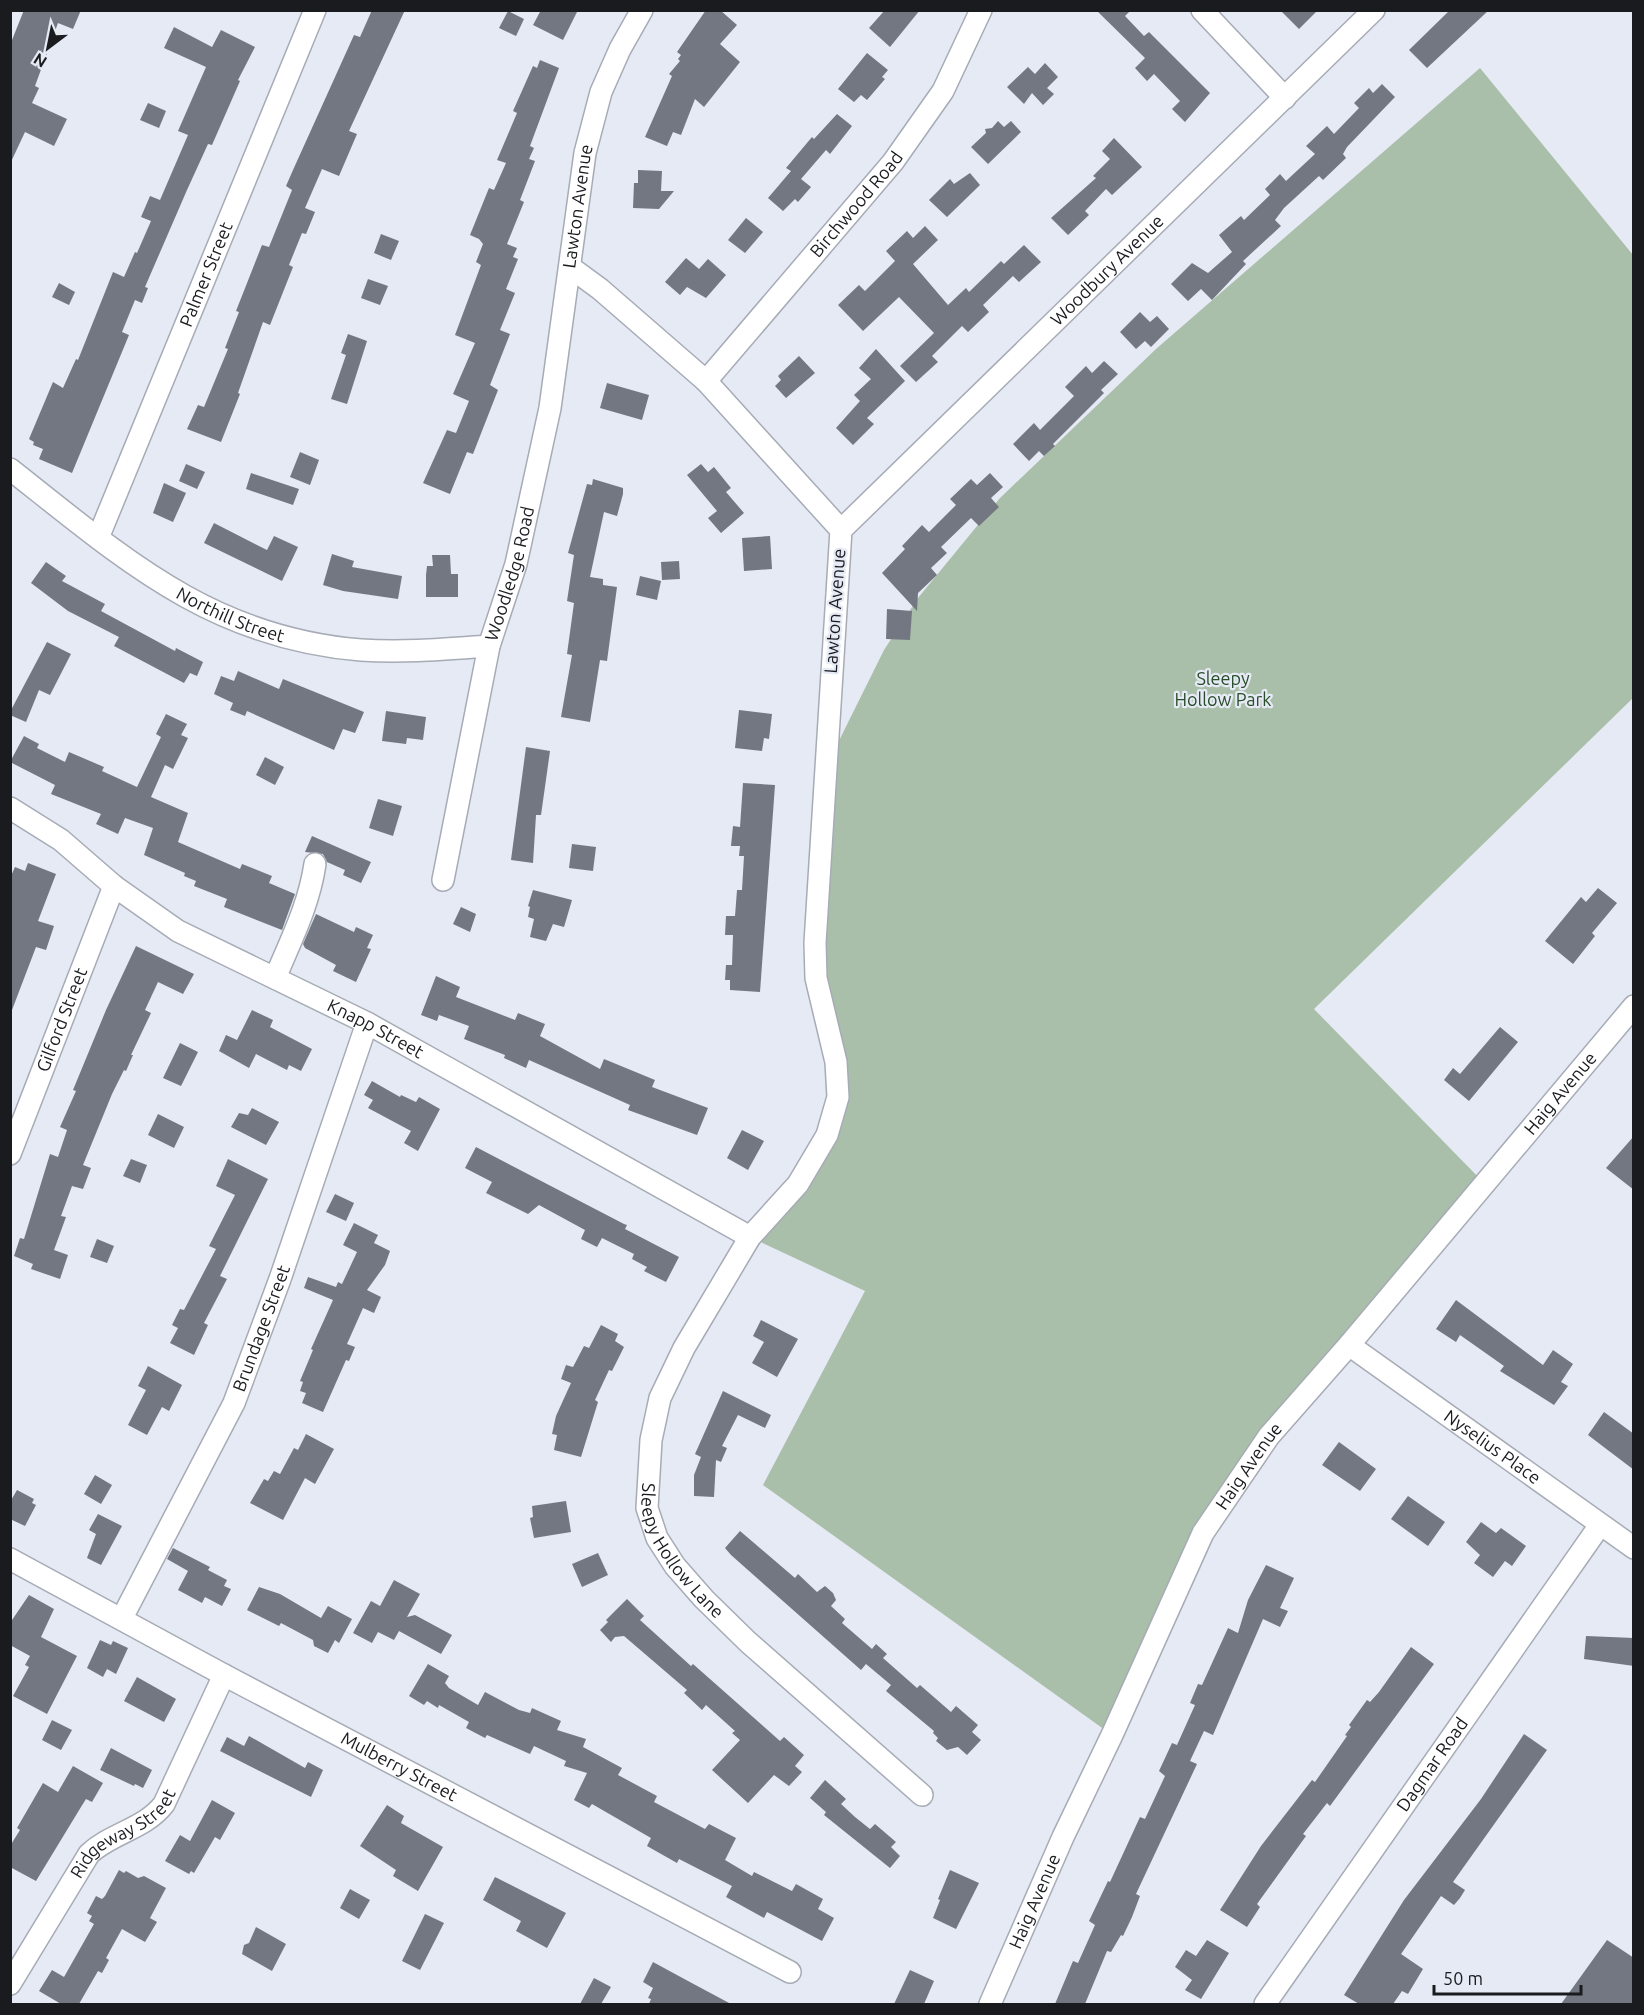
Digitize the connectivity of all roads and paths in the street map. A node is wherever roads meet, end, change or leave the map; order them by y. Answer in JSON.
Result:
{"nodes":[{"id":1,"x":315,"y":10,"type":"edge"},
{"id":2,"x":642,"y":10,"type":"edge"},
{"id":3,"x":981,"y":10,"type":"edge"},
{"id":4,"x":1203,"y":10,"type":"edge"},
{"id":5,"x":1374,"y":10,"type":"edge"},
{"id":6,"x":1285,"y":98,"type":"junction"},
{"id":7,"x":570,"y":267,"type":"junction"},
{"id":8,"x":706,"y":381,"type":"junction"},
{"id":9,"x":10,"y":469,"type":"edge"},
{"id":10,"x":841,"y":530,"type":"junction"},
{"id":11,"x":98,"y":538,"type":"junction"},
{"id":12,"x":489,"y":646,"type":"junction"},
{"id":13,"x":10,"y":808,"type":"edge"},
{"id":14,"x":315,"y":864,"type":"dead end"},
{"id":15,"x":443,"y":880,"type":"dead end"},
{"id":16,"x":114,"y":886,"type":"junction"},
{"id":17,"x":275,"y":978,"type":"junction"},
{"id":18,"x":1634,"y":1006,"type":"edge"},
{"id":19,"x":367,"y":1023,"type":"junction"},
{"id":20,"x":10,"y":1154,"type":"edge"},
{"id":21,"x":750,"y":1237,"type":"junction"},
{"id":22,"x":1349,"y":1345,"type":"junction"},
{"id":23,"x":1600,"y":1525,"type":"junction"},
{"id":24,"x":1634,"y":1548,"type":"edge"},
{"id":25,"x":10,"y":1559,"type":"edge"},
{"id":26,"x":122,"y":1618,"type":"junction"},
{"id":27,"x":224,"y":1675,"type":"junction"},
{"id":28,"x":922,"y":1795,"type":"dead end"},
{"id":29,"x":790,"y":1972,"type":"dead end"},
{"id":30,"x":10,"y":1984,"type":"edge"},
{"id":31,"x":990,"y":2004,"type":"edge"},
{"id":32,"x":1265,"y":2004,"type":"edge"}],
"edges":[{"from":1,"to":11,"type":"street","name":"Palmer Street"},
{"from":2,"to":7,"type":"street","name":"Lawton Avenue"},
{"from":3,"to":8,"type":"street","name":"Birchwood Road"},
{"from":4,"to":6,"type":"street"},
{"from":5,"to":6,"type":"street","name":"Woodbury Avenue"},
{"from":6,"to":10,"type":"street","name":"Woodbury Avenue"},
{"from":7,"to":8,"type":"street","name":"Lawton Avenue"},
{"from":7,"to":12,"type":"street","name":"Woodledge Road"},
{"from":8,"to":10,"type":"street","name":"Lawton Avenue"},
{"from":9,"to":11,"type":"street","name":"Northill Street"},
{"from":10,"to":21,"type":"street","name":"Lawton Avenue"},
{"from":11,"to":12,"type":"street","name":"Northill Street"},
{"from":12,"to":15,"type":"street","name":"Woodledge Road"},
{"from":13,"to":16,"type":"street","name":"Knapp Street"},
{"from":14,"to":17,"type":"street"},
{"from":16,"to":17,"type":"street","name":"Knapp Street"},
{"from":16,"to":20,"type":"street","name":"Gilford Street"},
{"from":17,"to":19,"type":"street","name":"Knapp Street"},
{"from":18,"to":22,"type":"street","name":"Haig Avenue"},
{"from":19,"to":21,"type":"street","name":"Knapp Street"},
{"from":19,"to":26,"type":"street","name":"Brundage Street"},
{"from":21,"to":28,"type":"street","name":"Sleepy Hollow Lane"},
{"from":22,"to":23,"type":"street","name":"Nyselius Place"},
{"from":22,"to":31,"type":"street","name":"Haig Avenue"},
{"from":23,"to":24,"type":"street","name":"Nyselius Place"},
{"from":23,"to":32,"type":"street","name":"Dagmar Road"},
{"from":25,"to":26,"type":"street","name":"Mulberry Street"},
{"from":26,"to":27,"type":"street","name":"Mulberry Street"},
{"from":27,"to":29,"type":"street","name":"Mulberry Street"},
{"from":27,"to":30,"type":"street","name":"Ridgeway Street"}]}
